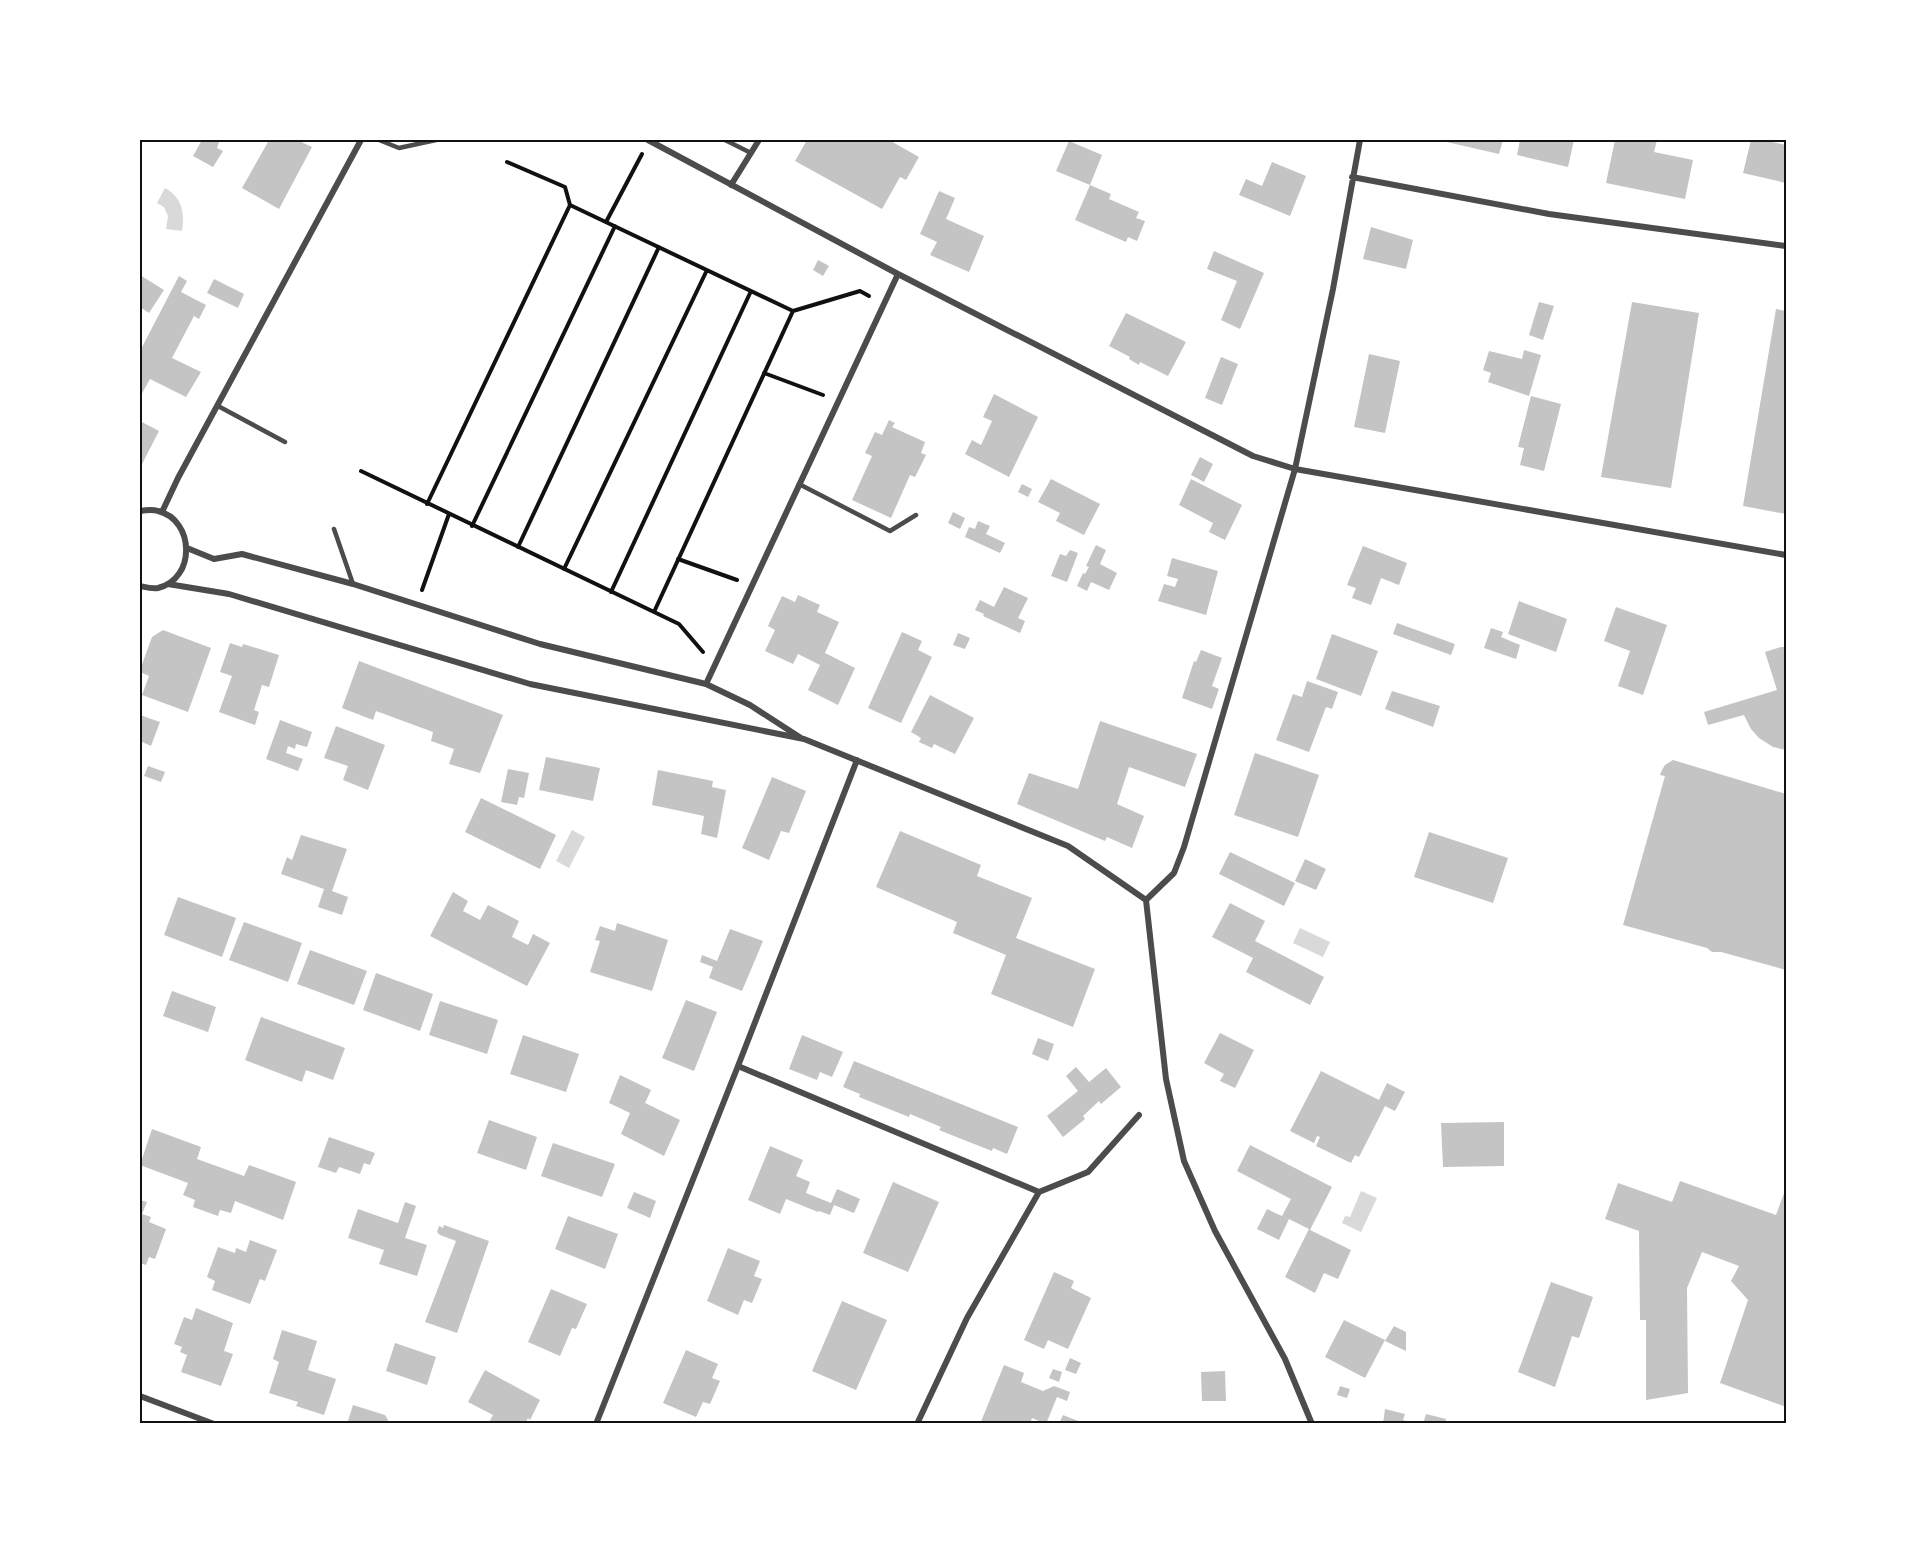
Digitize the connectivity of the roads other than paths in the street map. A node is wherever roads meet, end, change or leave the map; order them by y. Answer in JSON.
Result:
{"nodes":[{"id":1,"x":362,"y":140,"type":"edge"},
{"id":2,"x":379,"y":140,"type":"edge"},
{"id":3,"x":436,"y":140,"type":"edge"},
{"id":4,"x":649,"y":140,"type":"edge"},
{"id":5,"x":725,"y":140,"type":"edge"},
{"id":6,"x":759,"y":140,"type":"edge"},
{"id":7,"x":1360,"y":140,"type":"edge"},
{"id":8,"x":751,"y":153,"type":"junction"},
{"id":9,"x":1352,"y":177,"type":"junction"},
{"id":10,"x":731,"y":185,"type":"junction"},
{"id":11,"x":1786,"y":246,"type":"edge"},
{"id":12,"x":898,"y":274,"type":"junction"},
{"id":13,"x":218,"y":406,"type":"junction"},
{"id":14,"x":285,"y":442,"type":"dead end"},
{"id":15,"x":1295,"y":469,"type":"junction"},
{"id":16,"x":799,"y":484,"type":"junction"},
{"id":17,"x":140,"y":511,"type":"edge"},
{"id":18,"x":162,"y":512,"type":"junction"},
{"id":19,"x":916,"y":515,"type":"dead end"},
{"id":20,"x":334,"y":529,"type":"dead end"},
{"id":21,"x":187,"y":548,"type":"junction"},
{"id":22,"x":1786,"y":555,"type":"edge"},
{"id":23,"x":168,"y":584,"type":"junction"},
{"id":24,"x":353,"y":584,"type":"junction"},
{"id":25,"x":140,"y":586,"type":"edge"},
{"id":26,"x":706,"y":684,"type":"junction"},
{"id":27,"x":804,"y":740,"type":"junction"},
{"id":28,"x":857,"y":760,"type":"junction"},
{"id":29,"x":1146,"y":900,"type":"junction"},
{"id":30,"x":738,"y":1066,"type":"junction"},
{"id":31,"x":1139,"y":1115,"type":"dead end"},
{"id":32,"x":1039,"y":1192,"type":"junction"},
{"id":33,"x":140,"y":1396,"type":"edge"},
{"id":34,"x":214,"y":1424,"type":"edge"},
{"id":35,"x":596,"y":1424,"type":"edge"},
{"id":36,"x":917,"y":1424,"type":"edge"},
{"id":37,"x":1312,"y":1424,"type":"edge"}],
"edges":[{"from":1,"to":13,"type":"street"},
{"from":2,"to":3,"type":"lane"},
{"from":4,"to":10,"type":"street"},
{"from":5,"to":8,"type":"lane"},
{"from":6,"to":8,"type":"street"},
{"from":7,"to":9,"type":"street"},
{"from":8,"to":10,"type":"street"},
{"from":9,"to":11,"type":"street"},
{"from":9,"to":15,"type":"street"},
{"from":10,"to":12,"type":"street"},
{"from":12,"to":15,"type":"street"},
{"from":12,"to":16,"type":"street"},
{"from":13,"to":14,"type":"lane"},
{"from":13,"to":18,"type":"street"},
{"from":15,"to":22,"type":"street"},
{"from":15,"to":29,"type":"street"},
{"from":16,"to":19,"type":"lane"},
{"from":16,"to":26,"type":"street"},
{"from":17,"to":18,"type":"street"},
{"from":18,"to":21,"type":"street"},
{"from":20,"to":24,"type":"lane"},
{"from":21,"to":23,"type":"street"},
{"from":21,"to":24,"type":"street"},
{"from":23,"to":25,"type":"street"},
{"from":23,"to":27,"type":"street"},
{"from":24,"to":26,"type":"street"},
{"from":26,"to":27,"type":"street"},
{"from":27,"to":28,"type":"street"},
{"from":28,"to":29,"type":"street"},
{"from":28,"to":30,"type":"street"},
{"from":29,"to":37,"type":"street"},
{"from":30,"to":32,"type":"street"},
{"from":30,"to":35,"type":"street"},
{"from":31,"to":32,"type":"street"},
{"from":32,"to":36,"type":"street"},
{"from":33,"to":34,"type":"street"}]}
